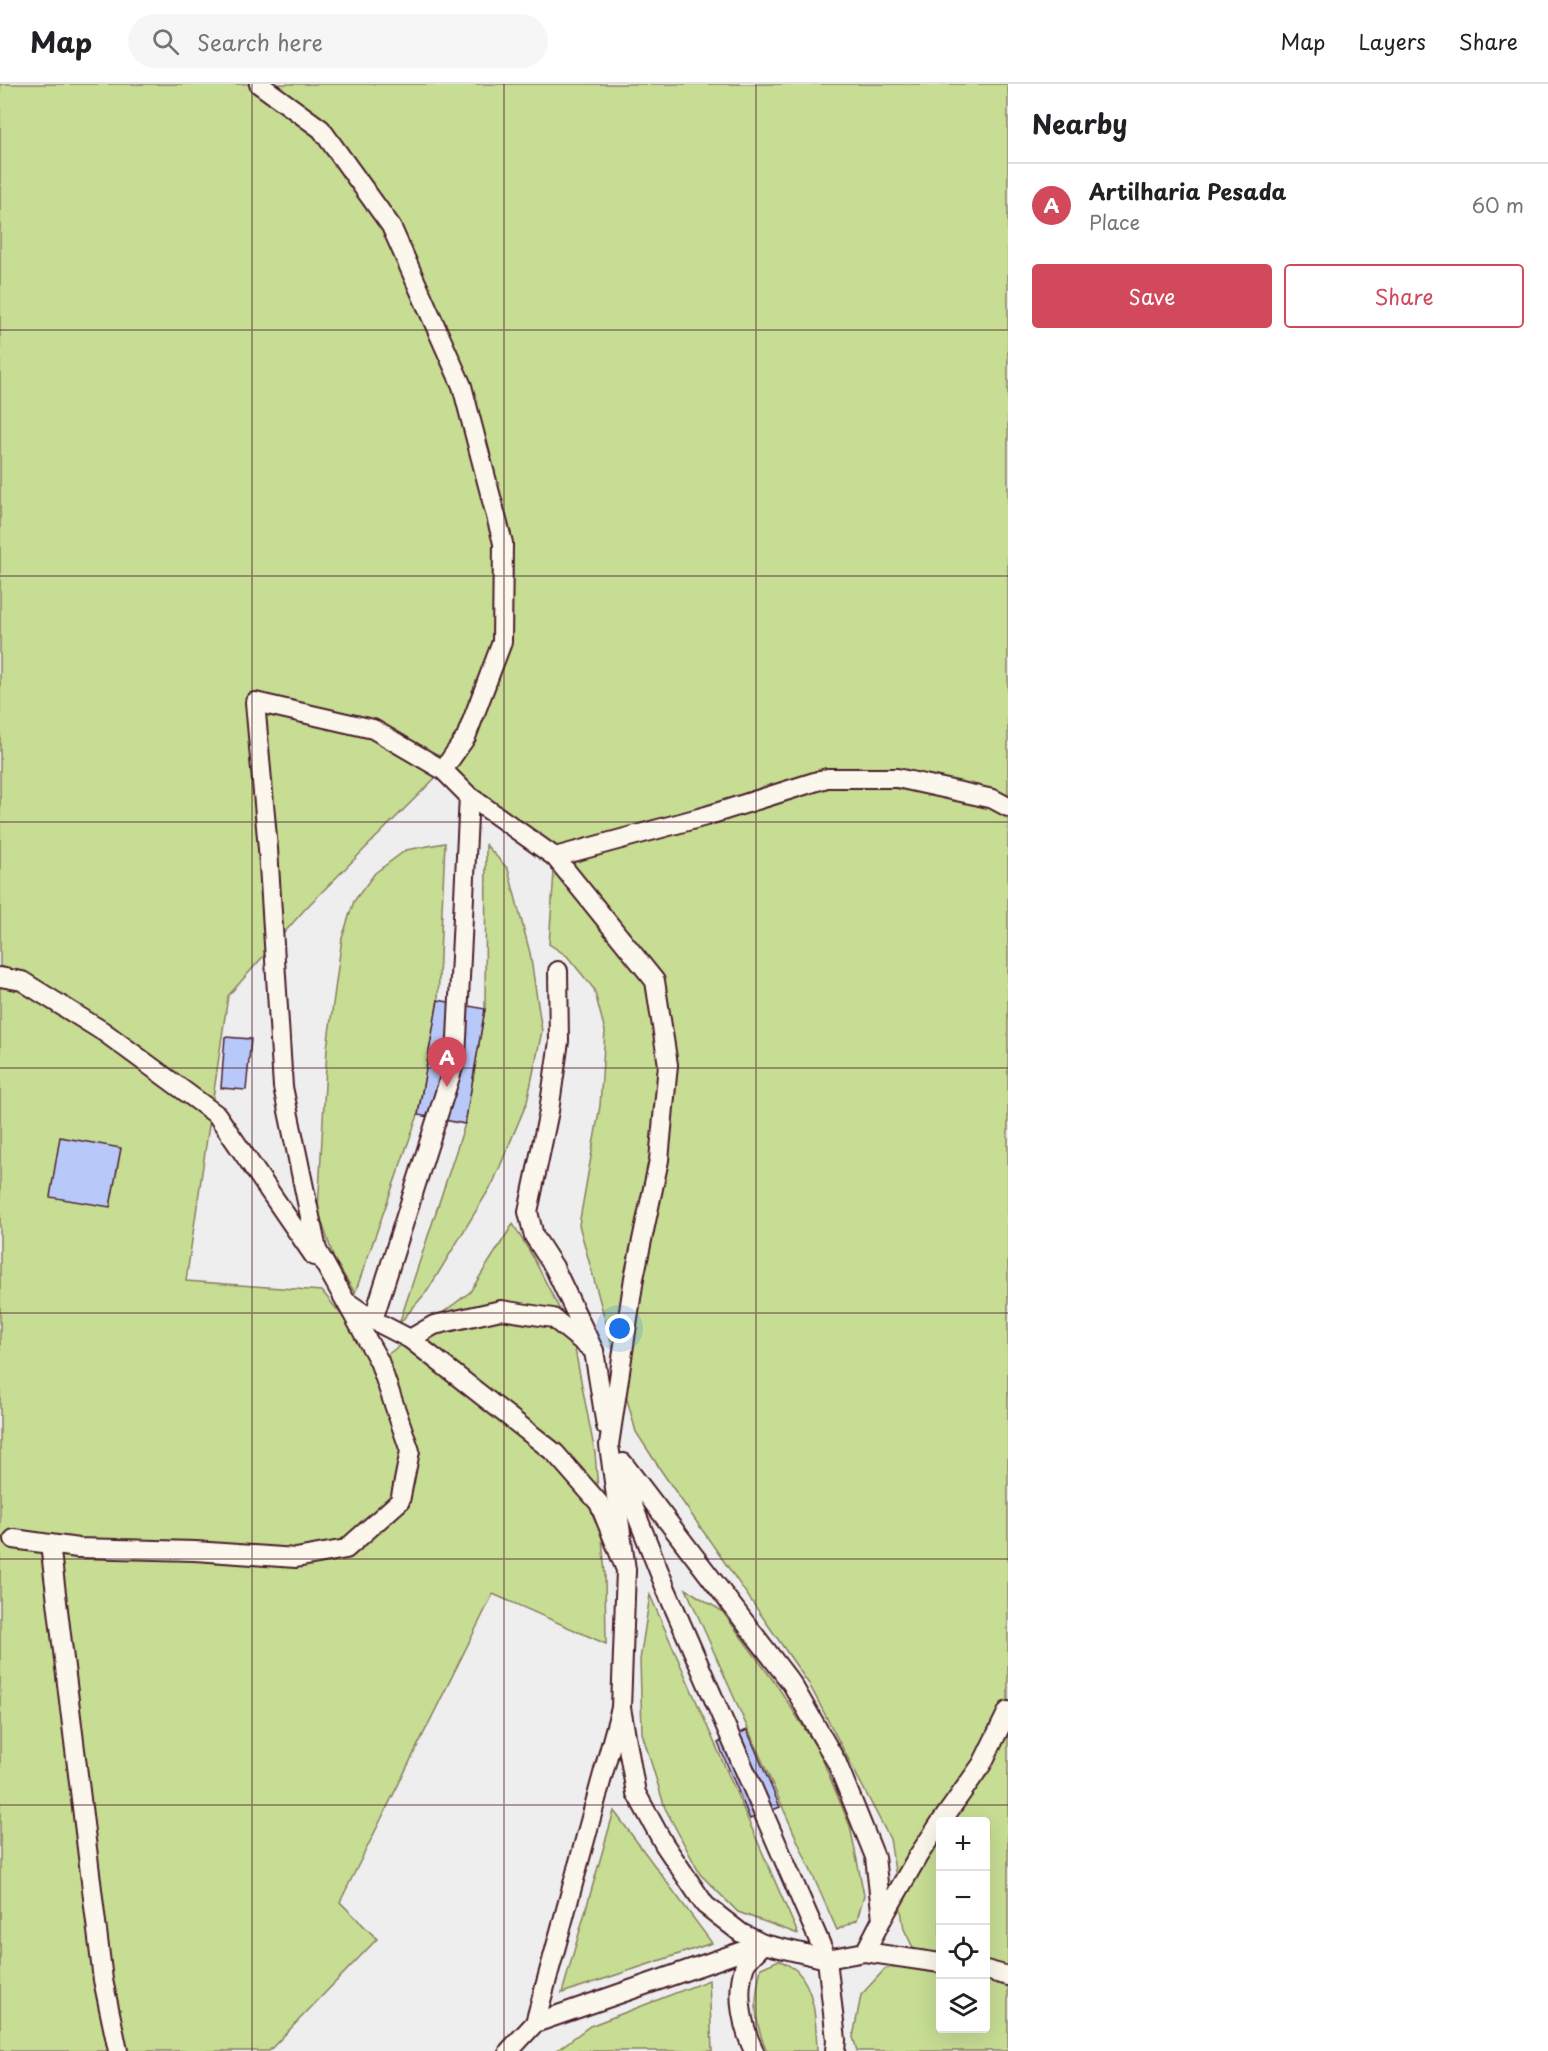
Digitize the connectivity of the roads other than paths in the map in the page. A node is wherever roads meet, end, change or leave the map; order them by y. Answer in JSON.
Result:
{"nodes":[{"id":1,"x":260,"y":84,"type":"edge"},
{"id":2,"x":443,"y":770,"type":"junction"},
{"id":3,"x":468,"y":796,"type":"junction"},
{"id":4,"x":1008,"y":807,"type":"edge"},
{"id":5,"x":555,"y":857,"type":"junction"},
{"id":6,"x":558,"y":971,"type":"dead end"},
{"id":7,"x":0,"y":976,"type":"edge"},
{"id":8,"x":344,"y":1299,"type":"junction"},
{"id":9,"x":373,"y":1320,"type":"junction"},
{"id":10,"x":410,"y":1339,"type":"junction"},
{"id":11,"x":594,"y":1351,"type":"junction"},
{"id":12,"x":609,"y":1445,"type":"junction"},
{"id":13,"x":14,"y":1539,"type":"dead end"},
{"id":14,"x":50,"y":1544,"type":"junction"},
{"id":15,"x":626,"y":1570,"type":"junction"},
{"id":16,"x":621,"y":1708,"type":"junction"},
{"id":17,"x":1008,"y":1712,"type":"edge"},
{"id":18,"x":944,"y":1817,"type":"edge"},
{"id":19,"x":936,"y":1829,"type":"edge"},
{"id":20,"x":882,"y":1919,"type":"junction"},
{"id":21,"x":763,"y":1944,"type":"junction"},
{"id":22,"x":865,"y":1952,"type":"junction"},
{"id":23,"x":827,"y":1959,"type":"junction"},
{"id":24,"x":936,"y":1962,"type":"edge"},
{"id":25,"x":990,"y":1972,"type":"edge"},
{"id":26,"x":1008,"y":1976,"type":"edge"},
{"id":27,"x":535,"y":2023,"type":"junction"},
{"id":28,"x":118,"y":2051,"type":"edge"},
{"id":29,"x":509,"y":2051,"type":"edge"},
{"id":30,"x":754,"y":2051,"type":"edge"},
{"id":31,"x":836,"y":2051,"type":"edge"}],
"edges":[{"from":1,"to":2,"type":"lane"},
{"from":2,"to":3,"type":"lane"},
{"from":2,"to":8,"type":"lane"},
{"from":3,"to":5,"type":"lane"},
{"from":3,"to":9,"type":"lane"},
{"from":4,"to":5,"type":"lane"},
{"from":5,"to":12,"type":"lane"},
{"from":6,"to":11,"type":"lane"},
{"from":7,"to":8,"type":"lane"},
{"from":8,"to":9,"type":"lane"},
{"from":8,"to":14,"type":"lane"},
{"from":9,"to":10,"type":"lane"},
{"from":10,"to":11,"type":"lane"},
{"from":10,"to":15,"type":"lane"},
{"from":11,"to":12,"type":"lane"},
{"from":12,"to":15,"type":"lane"},
{"from":12,"to":20,"type":"lane"},
{"from":12,"to":23,"type":"lane"},
{"from":13,"to":14,"type":"lane"},
{"from":14,"to":28,"type":"lane"},
{"from":15,"to":16,"type":"lane"},
{"from":16,"to":21,"type":"lane"},
{"from":16,"to":27,"type":"lane"},
{"from":17,"to":18,"type":"lane"},
{"from":19,"to":20,"type":"lane"},
{"from":20,"to":22,"type":"lane"},
{"from":21,"to":23,"type":"lane"},
{"from":21,"to":27,"type":"lane"},
{"from":21,"to":30,"type":"lane"},
{"from":22,"to":23,"type":"lane"},
{"from":22,"to":24,"type":"lane"},
{"from":23,"to":31,"type":"lane"},
{"from":25,"to":26,"type":"lane"},
{"from":27,"to":29,"type":"lane"}]}
